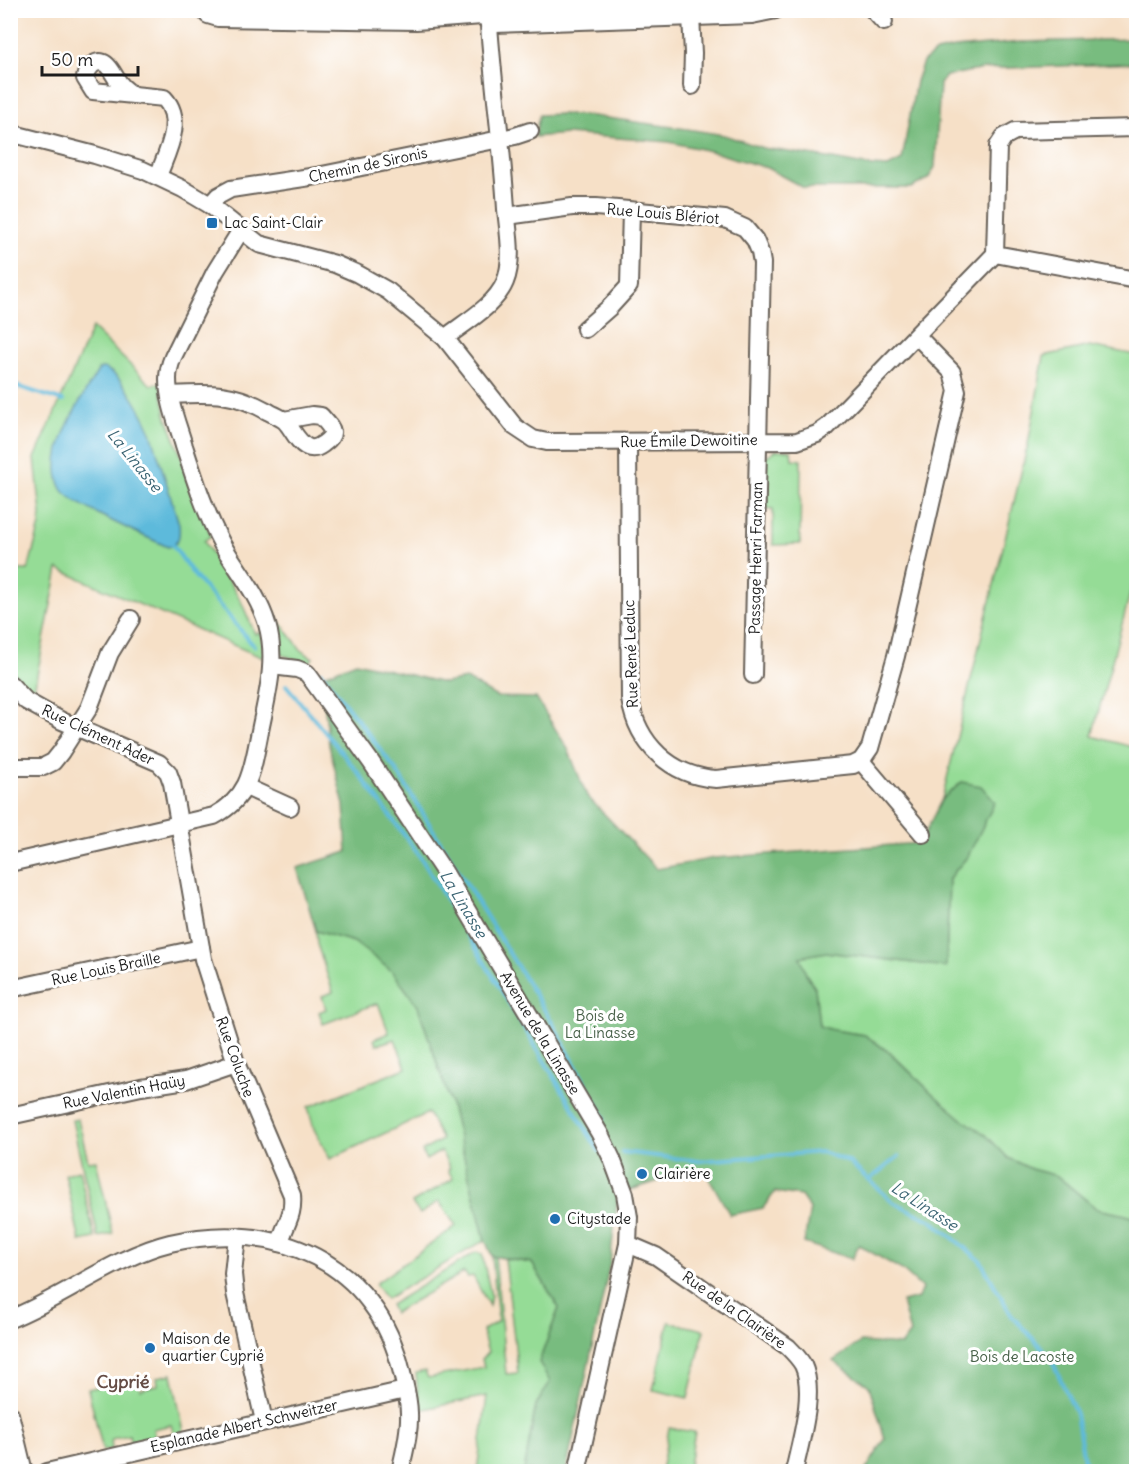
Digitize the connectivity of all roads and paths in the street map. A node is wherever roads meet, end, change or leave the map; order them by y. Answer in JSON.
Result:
{"nodes":[{"id":1,"x":204,"y":10,"type":"edge"},
{"id":2,"x":776,"y":10,"type":"edge"},
{"id":3,"x":488,"y":15,"type":"edge"},
{"id":4,"x":345,"y":16,"type":"edge"},
{"id":5,"x":691,"y":17,"type":"junction"},
{"id":6,"x":692,"y":86,"type":"dead end"},
{"id":7,"x":133,"y":95,"type":"dead end"},
{"id":8,"x":1137,"y":128,"type":"edge"},
{"id":9,"x":530,"y":131,"type":"dead end"},
{"id":10,"x":10,"y":133,"type":"edge"},
{"id":11,"x":500,"y":138,"type":"junction"},
{"id":12,"x":158,"y":176,"type":"junction"},
{"id":13,"x":210,"y":205,"type":"junction"},
{"id":14,"x":631,"y":211,"type":"junction"},
{"id":15,"x":507,"y":216,"type":"junction"},
{"id":16,"x":239,"y":233,"type":"junction"},
{"id":17,"x":995,"y":254,"type":"junction"},
{"id":18,"x":1137,"y":280,"type":"edge"},
{"id":19,"x":585,"y":329,"type":"dead end"},
{"id":20,"x":917,"y":336,"type":"junction"},
{"id":21,"x":445,"y":338,"type":"junction"},
{"id":22,"x":170,"y":395,"type":"junction"},
{"id":23,"x":284,"y":420,"type":"dead end"},
{"id":24,"x":758,"y":441,"type":"junction"},
{"id":25,"x":628,"y":442,"type":"junction"},
{"id":26,"x":131,"y":619,"type":"dead end"},
{"id":27,"x":272,"y":666,"type":"junction"},
{"id":28,"x":753,"y":675,"type":"dead end"},
{"id":29,"x":10,"y":684,"type":"edge"},
{"id":30,"x":78,"y":728,"type":"junction"},
{"id":31,"x":861,"y":761,"type":"junction"},
{"id":32,"x":10,"y":767,"type":"edge"},
{"id":33,"x":246,"y":787,"type":"junction"},
{"id":34,"x":290,"y":807,"type":"dead end"},
{"id":35,"x":179,"y":825,"type":"junction"},
{"id":36,"x":922,"y":834,"type":"dead end"},
{"id":37,"x":10,"y":863,"type":"edge"},
{"id":38,"x":185,"y":865,"type":"joint"},
{"id":39,"x":201,"y":948,"type":"junction"},
{"id":40,"x":10,"y":989,"type":"edge"},
{"id":41,"x":236,"y":1063,"type":"junction"},
{"id":42,"x":10,"y":1116,"type":"edge"},
{"id":43,"x":237,"y":1236,"type":"junction"},
{"id":44,"x":280,"y":1242,"type":"junction"},
{"id":45,"x":628,"y":1244,"type":"junction"},
{"id":46,"x":10,"y":1319,"type":"edge"},
{"id":47,"x":405,"y":1390,"type":"junction"},
{"id":48,"x":10,"y":1414,"type":"edge"},
{"id":49,"x":264,"y":1421,"type":"junction"},
{"id":50,"x":24,"y":1472,"type":"edge"},
{"id":51,"x":47,"y":1472,"type":"edge"},
{"id":52,"x":400,"y":1472,"type":"edge"},
{"id":53,"x":577,"y":1472,"type":"edge"},
{"id":54,"x":794,"y":1472,"type":"edge"}],
"edges":[{"from":1,"to":4,"type":"street"},
{"from":2,"to":5,"type":"street"},
{"from":3,"to":4,"type":"street"},
{"from":3,"to":5,"type":"street"},
{"from":3,"to":11,"type":"street"},
{"from":5,"to":6,"type":"street"},
{"from":7,"to":12,"type":"street"},
{"from":8,"to":17,"type":"street"},
{"from":9,"to":11,"type":"street","name":"Chemin de Sironis"},
{"from":10,"to":12,"type":"street"},
{"from":11,"to":13,"type":"street","name":"Chemin de Sironis"},
{"from":11,"to":15,"type":"street"},
{"from":12,"to":13,"type":"street"},
{"from":13,"to":16,"type":"street"},
{"from":14,"to":15,"type":"street","name":"Rue Louis Blériot"},
{"from":14,"to":19,"type":"street"},
{"from":14,"to":24,"type":"street","name":"Rue Louis Blériot"},
{"from":15,"to":21,"type":"street"},
{"from":16,"to":21,"type":"street","name":"Rue Émile Dewoitine"},
{"from":16,"to":22,"type":"street"},
{"from":17,"to":18,"type":"street"},
{"from":17,"to":20,"type":"street","name":"Rue Émile Dewoitine"},
{"from":20,"to":24,"type":"street","name":"Rue Émile Dewoitine"},
{"from":20,"to":31,"type":"street"},
{"from":21,"to":25,"type":"street","name":"Rue Émile Dewoitine"},
{"from":22,"to":23,"type":"street"},
{"from":22,"to":27,"type":"street"},
{"from":24,"to":25,"type":"street","name":"Rue Émile Dewoitine"},
{"from":24,"to":28,"type":"street","name":"Passage Henri Farman"},
{"from":25,"to":31,"type":"street","name":"Rue René Leduc"},
{"from":26,"to":30,"type":"street"},
{"from":27,"to":33,"type":"street"},
{"from":27,"to":45,"type":"street","name":"Avenue de la Linasse"},
{"from":29,"to":30,"type":"street","name":"Rue Clément Ader"},
{"from":30,"to":32,"type":"street"},
{"from":30,"to":35,"type":"street","name":"Rue Clément Ader"},
{"from":31,"to":36,"type":"street"},
{"from":33,"to":34,"type":"street"},
{"from":33,"to":35,"type":"street"},
{"from":35,"to":37,"type":"street"},
{"from":35,"to":38,"type":"street","name":"Rue Clément Ader"},
{"from":38,"to":39,"type":"street","name":"Rue Coluche"},
{"from":39,"to":40,"type":"street","name":"Rue Louis Braille"},
{"from":39,"to":41,"type":"street","name":"Rue Coluche"},
{"from":41,"to":42,"type":"street","name":"Rue Valentin Haüy"},
{"from":41,"to":44,"type":"street","name":"Rue Coluche"},
{"from":43,"to":44,"type":"street"},
{"from":43,"to":46,"type":"street"},
{"from":43,"to":49,"type":"street"},
{"from":44,"to":47,"type":"street"},
{"from":45,"to":53,"type":"street","name":"Avenue de la Linasse"},
{"from":45,"to":54,"type":"street","name":"Rue de la Clairière"},
{"from":47,"to":49,"type":"street","name":"Esplanade Albert Schweitzer"},
{"from":47,"to":52,"type":"street"},
{"from":48,"to":50,"type":"street"},
{"from":49,"to":51,"type":"street","name":"Esplanade Albert Schweitzer"}]}
